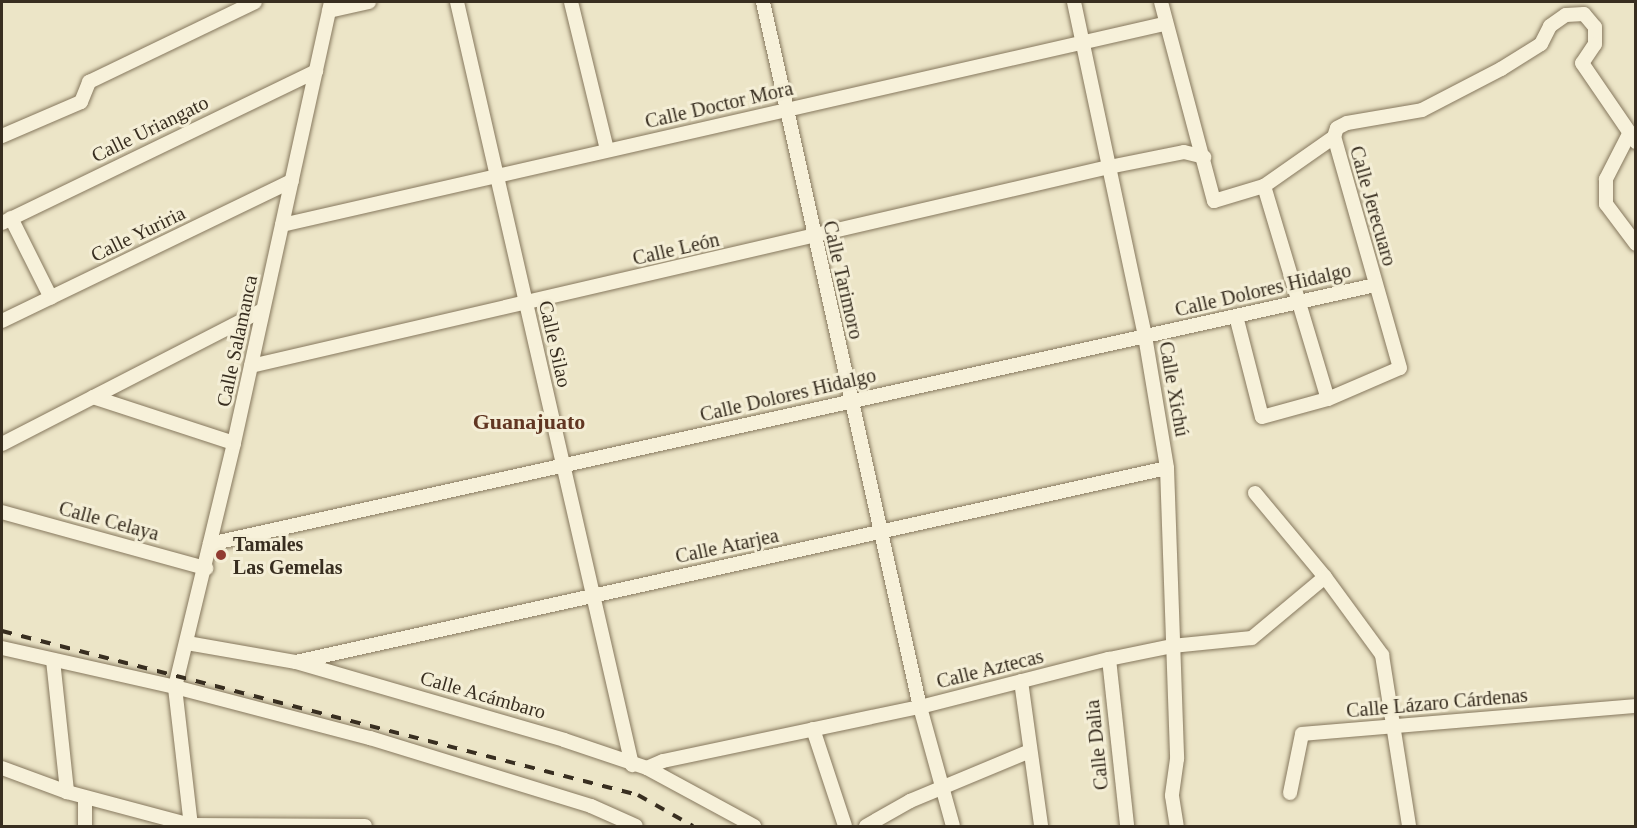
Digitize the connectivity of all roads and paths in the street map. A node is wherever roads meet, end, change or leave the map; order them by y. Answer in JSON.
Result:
{"nodes":[{"id":1,"x":255,"y":2,"type":"edge"},
{"id":2,"x":369,"y":2,"type":"edge"},
{"id":3,"x":457,"y":2,"type":"edge"},
{"id":4,"x":572,"y":2,"type":"edge"},
{"id":5,"x":763,"y":2,"type":"edge"},
{"id":6,"x":1074,"y":2,"type":"edge"},
{"id":7,"x":1161,"y":2,"type":"edge"},
{"id":8,"x":330,"y":6,"type":"edge"},
{"id":9,"x":1164,"y":24,"type":"junction"},
{"id":10,"x":1081,"y":43,"type":"junction"},
{"id":11,"x":316,"y":71,"type":"junction"},
{"id":12,"x":786,"y":110,"type":"junction"},
{"id":13,"x":2,"y":136,"type":"edge"},
{"id":14,"x":1334,"y":137,"type":"junction"},
{"id":15,"x":1632,"y":138,"type":"edge"},
{"id":16,"x":607,"y":150,"type":"junction"},
{"id":17,"x":1204,"y":157,"type":"junction"},
{"id":18,"x":1109,"y":167,"type":"junction"},
{"id":19,"x":497,"y":176,"type":"junction"},
{"id":20,"x":292,"y":181,"type":"junction"},
{"id":21,"x":1264,"y":186,"type":"junction"},
{"id":22,"x":6,"y":220,"type":"edge"},
{"id":23,"x":282,"y":225,"type":"junction"},
{"id":24,"x":814,"y":238,"type":"junction"},
{"id":25,"x":1635,"y":244,"type":"edge"},
{"id":26,"x":1375,"y":285,"type":"junction"},
{"id":27,"x":51,"y":298,"type":"junction"},
{"id":28,"x":1299,"y":302,"type":"junction"},
{"id":29,"x":526,"y":304,"type":"junction"},
{"id":30,"x":263,"y":310,"type":"junction"},
{"id":31,"x":1236,"y":316,"type":"junction"},
{"id":32,"x":2,"y":321,"type":"edge"},
{"id":33,"x":1145,"y":336,"type":"junction"},
{"id":34,"x":251,"y":366,"type":"junction"},
{"id":35,"x":93,"y":397,"type":"junction"},
{"id":36,"x":1328,"y":399,"type":"junction"},
{"id":37,"x":851,"y":401,"type":"junction"},
{"id":38,"x":234,"y":443,"type":"junction"},
{"id":39,"x":2,"y":444,"type":"edge"},
{"id":40,"x":563,"y":465,"type":"junction"},
{"id":41,"x":1167,"y":468,"type":"junction"},
{"id":42,"x":1255,"y":494,"type":"dead end"},
{"id":43,"x":2,"y":512,"type":"edge"},
{"id":44,"x":880,"y":532,"type":"junction"},
{"id":45,"x":210,"y":544,"type":"junction"},
{"id":46,"x":206,"y":568,"type":"junction"},
{"id":47,"x":1325,"y":577,"type":"junction"},
{"id":48,"x":593,"y":596,"type":"junction"},
{"id":49,"x":187,"y":643,"type":"junction"},
{"id":50,"x":1172,"y":646,"type":"junction"},
{"id":51,"x":2,"y":648,"type":"edge"},
{"id":52,"x":1109,"y":659,"type":"junction"},
{"id":53,"x":53,"y":660,"type":"junction"},
{"id":54,"x":296,"y":662,"type":"junction"},
{"id":55,"x":1021,"y":681,"type":"junction"},
{"id":56,"x":175,"y":687,"type":"junction"},
{"id":57,"x":1635,"y":706,"type":"edge"},
{"id":58,"x":920,"y":707,"type":"junction"},
{"id":59,"x":1391,"y":726,"type":"junction"},
{"id":60,"x":813,"y":729,"type":"junction"},
{"id":61,"x":1030,"y":751,"type":"junction"},
{"id":62,"x":632,"y":765,"type":"junction"},
{"id":63,"x":2,"y":768,"type":"edge"},
{"id":64,"x":647,"y":768,"type":"junction"},
{"id":65,"x":943,"y":786,"type":"junction"},
{"id":66,"x":67,"y":792,"type":"junction"},
{"id":67,"x":1290,"y":793,"type":"dead end"},
{"id":68,"x":85,"y":798,"type":"junction"},
{"id":69,"x":86,"y":826,"type":"edge"},
{"id":70,"x":191,"y":826,"type":"edge"},
{"id":71,"x":339,"y":826,"type":"edge"},
{"id":72,"x":365,"y":826,"type":"edge"},
{"id":73,"x":636,"y":826,"type":"edge"},
{"id":74,"x":754,"y":826,"type":"edge"},
{"id":75,"x":845,"y":826,"type":"edge"},
{"id":76,"x":867,"y":826,"type":"edge"},
{"id":77,"x":953,"y":826,"type":"edge"},
{"id":78,"x":1041,"y":826,"type":"edge"},
{"id":79,"x":1127,"y":826,"type":"edge"},
{"id":80,"x":1178,"y":826,"type":"edge"},
{"id":81,"x":1409,"y":826,"type":"edge"}],
"edges":[{"from":1,"to":13,"type":"street"},
{"from":2,"to":8,"type":"street"},
{"from":3,"to":19,"type":"street","name":"Calle Silao"},
{"from":4,"to":16,"type":"street"},
{"from":5,"to":12,"type":"street","name":"Calle Tarimoro"},
{"from":6,"to":10,"type":"street","name":"Calle Xichú"},
{"from":7,"to":9,"type":"street"},
{"from":8,"to":11,"type":"street","name":"Calle Salamanca"},
{"from":9,"to":10,"type":"street","name":"Calle Doctor Mora"},
{"from":9,"to":17,"type":"street"},
{"from":10,"to":12,"type":"street","name":"Calle Doctor Mora"},
{"from":10,"to":18,"type":"street","name":"Calle Xichú"},
{"from":11,"to":20,"type":"street","name":"Calle Salamanca"},
{"from":11,"to":22,"type":"street","name":"Calle Uriangato"},
{"from":12,"to":16,"type":"street","name":"Calle Doctor Mora"},
{"from":12,"to":24,"type":"street","name":"Calle Tarimoro"},
{"from":14,"to":15,"type":"street"},
{"from":14,"to":21,"type":"street"},
{"from":14,"to":26,"type":"street","name":"Calle Jerecuaro"},
{"from":15,"to":25,"type":"street"},
{"from":16,"to":19,"type":"street","name":"Calle Doctor Mora"},
{"from":17,"to":18,"type":"street","name":"Calle León"},
{"from":17,"to":21,"type":"street"},
{"from":18,"to":24,"type":"street","name":"Calle León"},
{"from":18,"to":33,"type":"street","name":"Calle Xichú"},
{"from":19,"to":23,"type":"street","name":"Calle Doctor Mora"},
{"from":19,"to":29,"type":"street","name":"Calle Silao"},
{"from":20,"to":23,"type":"street","name":"Calle Salamanca"},
{"from":20,"to":27,"type":"street","name":"Calle Yuriria"},
{"from":21,"to":28,"type":"street"},
{"from":22,"to":27,"type":"street"},
{"from":23,"to":30,"type":"street","name":"Calle Salamanca"},
{"from":24,"to":29,"type":"street","name":"Calle León"},
{"from":24,"to":37,"type":"street","name":"Calle Tarimoro"},
{"from":26,"to":28,"type":"street","name":"Calle Dolores Hidalgo"},
{"from":26,"to":36,"type":"street","name":"Calle Jerecuaro"},
{"from":27,"to":32,"type":"street","name":"Calle Yuriria"},
{"from":28,"to":31,"type":"street","name":"Calle Dolores Hidalgo"},
{"from":28,"to":36,"type":"street"},
{"from":29,"to":34,"type":"street","name":"Calle León"},
{"from":29,"to":40,"type":"street","name":"Calle Silao"},
{"from":30,"to":34,"type":"street","name":"Calle Salamanca"},
{"from":30,"to":35,"type":"street"},
{"from":31,"to":33,"type":"street","name":"Calle Dolores Hidalgo"},
{"from":31,"to":36,"type":"street"},
{"from":33,"to":37,"type":"street","name":"Calle Dolores Hidalgo"},
{"from":33,"to":41,"type":"street","name":"Calle Xichú"},
{"from":34,"to":38,"type":"street","name":"Calle Salamanca"},
{"from":35,"to":38,"type":"street"},
{"from":35,"to":39,"type":"street"},
{"from":37,"to":40,"type":"street","name":"Calle Dolores Hidalgo"},
{"from":37,"to":44,"type":"street","name":"Calle Tarimoro"},
{"from":38,"to":45,"type":"street","name":"Calle Salamanca"},
{"from":40,"to":45,"type":"street","name":"Calle Dolores Hidalgo"},
{"from":40,"to":48,"type":"street","name":"Calle Silao"},
{"from":41,"to":44,"type":"street","name":"Calle Atarjea"},
{"from":41,"to":50,"type":"street","name":"Calle Xichú"},
{"from":42,"to":47,"type":"street"},
{"from":43,"to":46,"type":"street","name":"Calle Celaya"},
{"from":44,"to":48,"type":"street","name":"Calle Atarjea"},
{"from":44,"to":58,"type":"street","name":"Calle Tarimoro"},
{"from":45,"to":46,"type":"street","name":"Calle Salamanca"},
{"from":46,"to":49,"type":"street","name":"Calle Salamanca"},
{"from":47,"to":50,"type":"street","name":"Calle Aztecas"},
{"from":47,"to":59,"type":"street"},
{"from":48,"to":54,"type":"street","name":"Calle Atarjea"},
{"from":48,"to":62,"type":"street","name":"Calle Silao"},
{"from":49,"to":54,"type":"street","name":"Calle Acámbaro"},
{"from":49,"to":56,"type":"street","name":"Calle Salamanca"},
{"from":50,"to":52,"type":"street","name":"Calle Aztecas"},
{"from":50,"to":80,"type":"street","name":"Calle Xichú"},
{"from":51,"to":53,"type":"street"},
{"from":52,"to":55,"type":"street","name":"Calle Aztecas"},
{"from":52,"to":79,"type":"street","name":"Calle Dalia"},
{"from":53,"to":56,"type":"street"},
{"from":53,"to":66,"type":"street"},
{"from":54,"to":62,"type":"street","name":"Calle Acámbaro"},
{"from":55,"to":58,"type":"street","name":"Calle Aztecas"},
{"from":55,"to":61,"type":"street"},
{"from":56,"to":70,"type":"street"},
{"from":56,"to":73,"type":"street"},
{"from":57,"to":59,"type":"street","name":"Calle Lázaro Cárdenas"},
{"from":58,"to":60,"type":"street","name":"Calle Aztecas"},
{"from":58,"to":65,"type":"street","name":"Calle Tarimoro"},
{"from":59,"to":67,"type":"street","name":"Calle Lázaro Cárdenas"},
{"from":59,"to":81,"type":"street"},
{"from":60,"to":64,"type":"street","name":"Calle Aztecas"},
{"from":60,"to":75,"type":"street"},
{"from":61,"to":65,"type":"street"},
{"from":61,"to":78,"type":"street"},
{"from":62,"to":64,"type":"street","name":"Calle Acámbaro"},
{"from":63,"to":66,"type":"street"},
{"from":64,"to":74,"type":"street","name":"Calle Acámbaro"},
{"from":65,"to":76,"type":"street"},
{"from":65,"to":77,"type":"street","name":"Calle Tarimoro"},
{"from":66,"to":68,"type":"street"},
{"from":68,"to":69,"type":"street"},
{"from":68,"to":70,"type":"street"},
{"from":70,"to":71,"type":"street"},
{"from":71,"to":72,"type":"street"}]}
